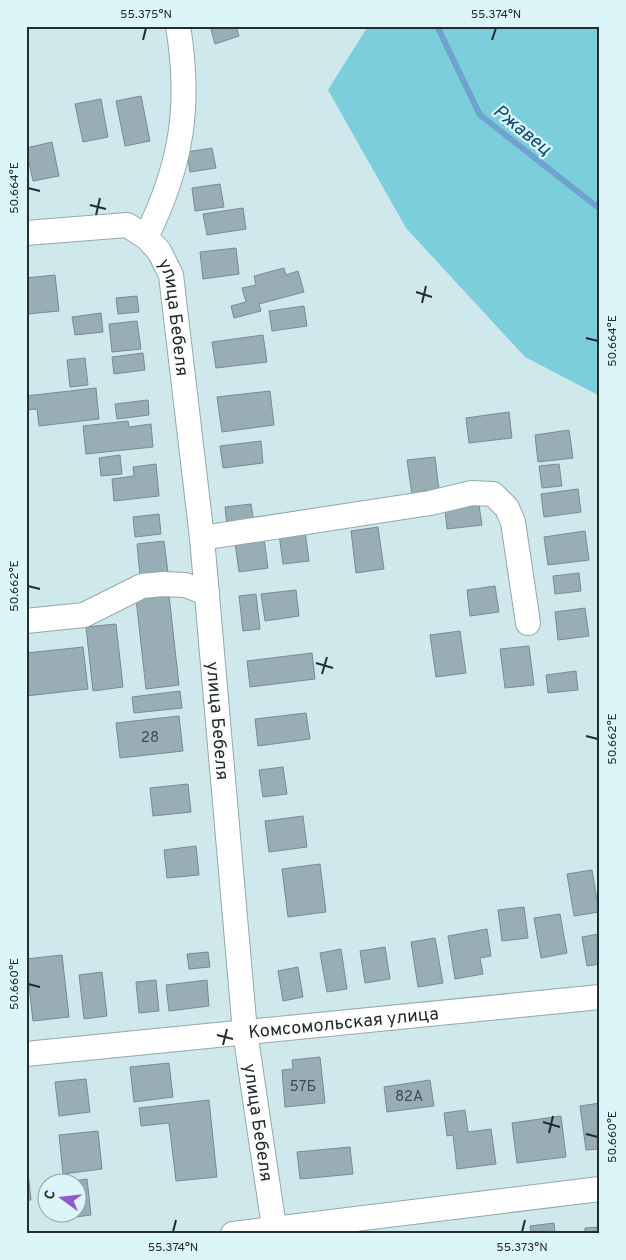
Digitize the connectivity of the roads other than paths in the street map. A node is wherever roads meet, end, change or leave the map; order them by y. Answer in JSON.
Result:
{"nodes":[{"id":1,"x":178,"y":26,"type":"edge"},
{"id":2,"x":137,"y":231,"type":"junction"},
{"id":3,"x":26,"y":233,"type":"edge"},
{"id":4,"x":202,"y":538,"type":"junction"},
{"id":5,"x":207,"y":593,"type":"junction"},
{"id":6,"x":26,"y":620,"type":"edge"},
{"id":7,"x":528,"y":623,"type":"dead end"},
{"id":8,"x":600,"y":997,"type":"edge"},
{"id":9,"x":246,"y":1032,"type":"junction"},
{"id":10,"x":26,"y":1054,"type":"edge"},
{"id":11,"x":600,"y":1189,"type":"edge"},
{"id":12,"x":275,"y":1231,"type":"edge"},
{"id":13,"x":233,"y":1234,"type":"edge"}],
"edges":[{"from":1,"to":2,"type":"street"},
{"from":2,"to":3,"type":"street"},
{"from":2,"to":4,"type":"street","name":"улица Бебеля"},
{"from":4,"to":5,"type":"street","name":"улица Бебеля"},
{"from":4,"to":7,"type":"street"},
{"from":5,"to":6,"type":"street"},
{"from":5,"to":9,"type":"street","name":"улица Бебеля"},
{"from":8,"to":9,"type":"street","name":"Комсомольская улица"},
{"from":9,"to":10,"type":"street","name":"Комсомольская улица"},
{"from":9,"to":12,"type":"street","name":"улица Бебеля"},
{"from":11,"to":12,"type":"street"},
{"from":12,"to":13,"type":"street"}]}
